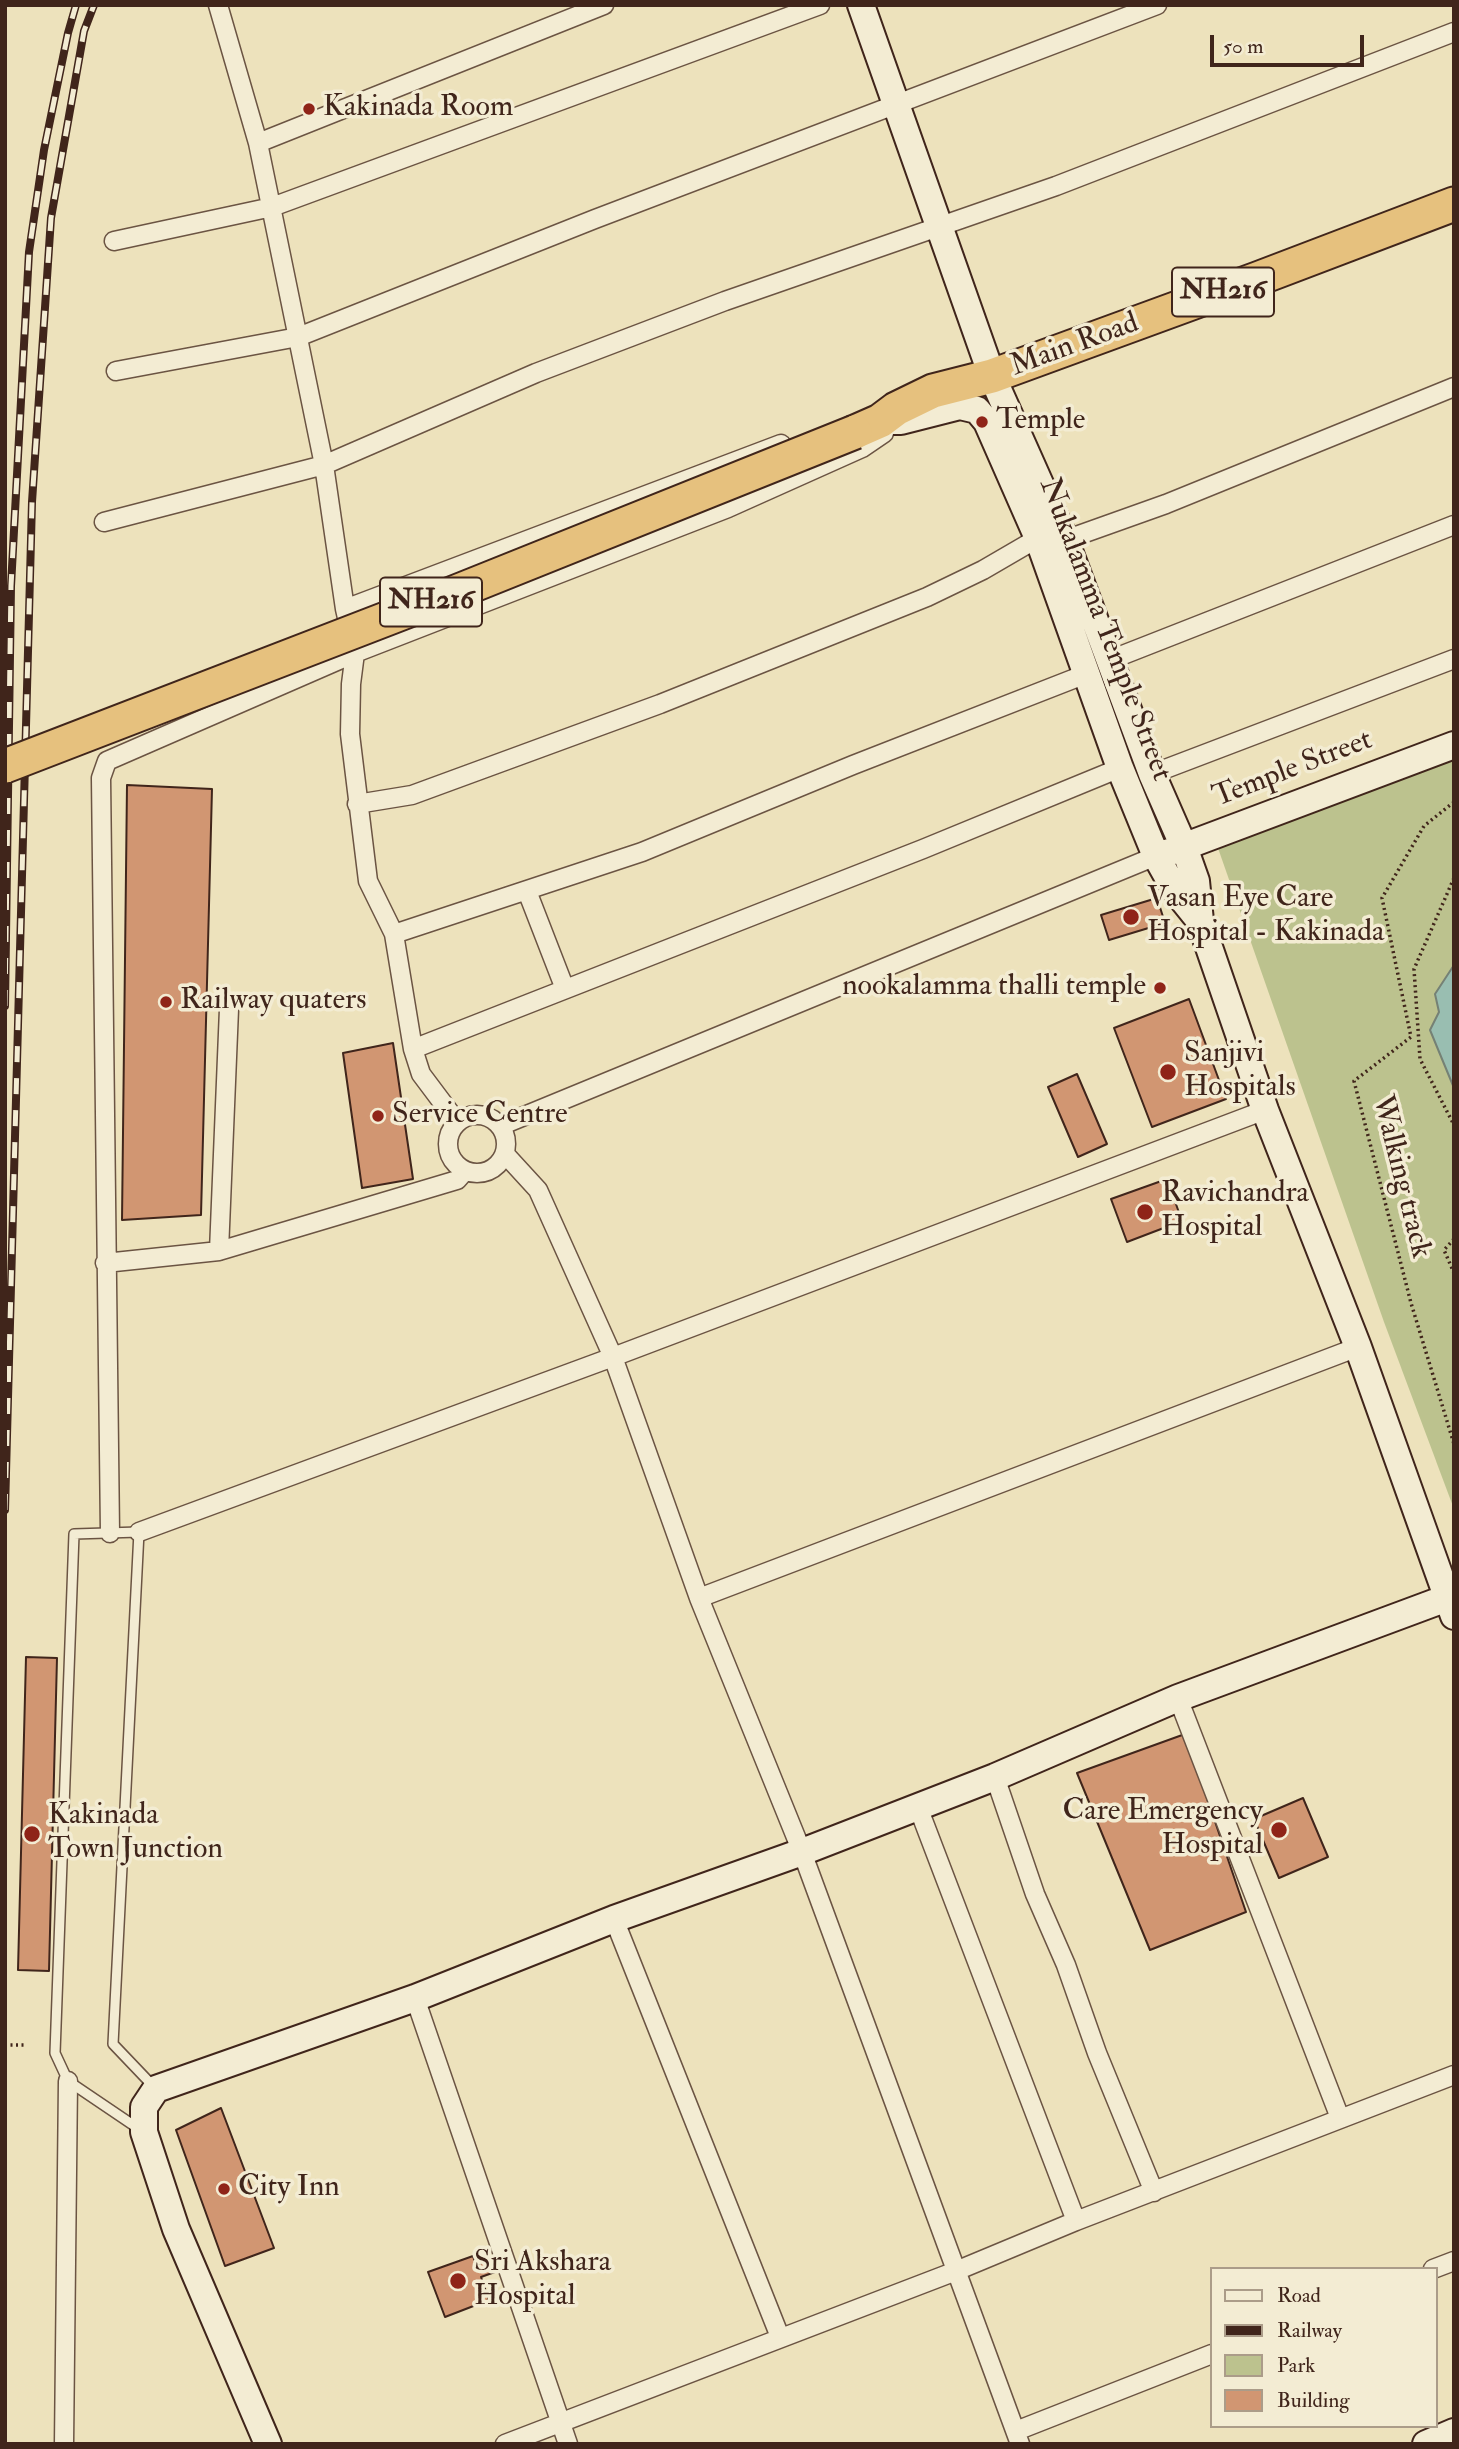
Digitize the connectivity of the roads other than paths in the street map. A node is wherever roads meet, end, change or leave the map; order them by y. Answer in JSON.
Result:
{"nodes":[{"id":1,"x":218,"y":5,"type":"edge"},
{"id":2,"x":604,"y":5,"type":"edge"},
{"id":3,"x":820,"y":5,"type":"edge"},
{"id":4,"x":861,"y":5,"type":"edge"},
{"id":5,"x":1157,"y":5,"type":"edge"},
{"id":6,"x":1454,"y":32,"type":"edge"},
{"id":7,"x":896,"y":105,"type":"junction"},
{"id":8,"x":258,"y":143,"type":"junction"},
{"id":9,"x":1454,"y":204,"type":"edge"},
{"id":10,"x":272,"y":207,"type":"junction"},
{"id":11,"x":939,"y":225,"type":"junction"},
{"id":12,"x":114,"y":241,"type":"dead end"},
{"id":13,"x":298,"y":337,"type":"junction"},
{"id":14,"x":116,"y":371,"type":"dead end"},
{"id":15,"x":992,"y":376,"type":"junction"},
{"id":16,"x":1454,"y":387,"type":"edge"},
{"id":17,"x":883,"y":421,"type":"junction"},
{"id":18,"x":324,"y":465,"type":"junction"},
{"id":19,"x":104,"y":522,"type":"dead end"},
{"id":20,"x":1454,"y":525,"type":"edge"},
{"id":21,"x":1038,"y":538,"type":"junction"},
{"id":22,"x":1065,"y":540,"type":"junction"},
{"id":23,"x":345,"y":609,"type":"junction"},
{"id":24,"x":355,"y":653,"type":"junction"},
{"id":25,"x":1454,"y":659,"type":"edge"},
{"id":26,"x":1110,"y":660,"type":"junction"},
{"id":27,"x":1086,"y":674,"type":"junction"},
{"id":28,"x":1454,"y":745,"type":"edge"},
{"id":29,"x":5,"y":766,"type":"edge"},
{"id":30,"x":1120,"y":768,"type":"junction"},
{"id":31,"x":1152,"y":774,"type":"junction"},
{"id":32,"x":357,"y":804,"type":"junction"},
{"id":33,"x":1184,"y":847,"type":"junction"},
{"id":34,"x":1156,"y":856,"type":"junction"},
{"id":35,"x":527,"y":891,"type":"junction"},
{"id":36,"x":1200,"y":921,"type":"junction"},
{"id":37,"x":394,"y":934,"type":"junction"},
{"id":38,"x":565,"y":989,"type":"junction"},
{"id":39,"x":229,"y":1009,"type":"dead end"},
{"id":40,"x":413,"y":1049,"type":"junction"},
{"id":41,"x":1265,"y":1110,"type":"junction"},
{"id":42,"x":457,"y":1122,"type":"junction"},
{"id":43,"x":500,"y":1126,"type":"junction"},
{"id":44,"x":505,"y":1154,"type":"junction"},
{"id":45,"x":465,"y":1171,"type":"junction"},
{"id":46,"x":219,"y":1251,"type":"junction"},
{"id":47,"x":105,"y":1263,"type":"junction"},
{"id":48,"x":1358,"y":1347,"type":"junction"},
{"id":49,"x":614,"y":1357,"type":"junction"},
{"id":50,"x":139,"y":1532,"type":"junction"},
{"id":51,"x":110,"y":1533,"type":"junction"},
{"id":52,"x":699,"y":1598,"type":"junction"},
{"id":53,"x":1450,"y":1607,"type":"edge"},
{"id":54,"x":1178,"y":1698,"type":"junction"},
{"id":55,"x":995,"y":1777,"type":"junction"},
{"id":56,"x":918,"y":1807,"type":"junction"},
{"id":57,"x":802,"y":1852,"type":"junction"},
{"id":58,"x":614,"y":1919,"type":"junction"},
{"id":59,"x":415,"y":1998,"type":"junction"},
{"id":60,"x":1454,"y":2075,"type":"edge"},
{"id":61,"x":68,"y":2081,"type":"junction"},
{"id":62,"x":156,"y":2089,"type":"junction"},
{"id":63,"x":1340,"y":2118,"type":"junction"},
{"id":64,"x":144,"y":2132,"type":"junction"},
{"id":65,"x":1154,"y":2192,"type":"junction"},
{"id":66,"x":1076,"y":2221,"type":"junction"},
{"id":67,"x":1454,"y":2260,"type":"edge"},
{"id":68,"x":1438,"y":2267,"type":"edge"},
{"id":69,"x":956,"y":2271,"type":"junction"},
{"id":70,"x":780,"y":2337,"type":"junction"},
{"id":71,"x":1210,"y":2355,"type":"edge"},
{"id":72,"x":560,"y":2423,"type":"junction"},
{"id":73,"x":1454,"y":2432,"type":"edge"},
{"id":74,"x":1018,"y":2437,"type":"edge"},
{"id":75,"x":64,"y":2444,"type":"edge"},
{"id":76,"x":268,"y":2444,"type":"edge"},
{"id":77,"x":505,"y":2444,"type":"edge"},
{"id":78,"x":568,"y":2444,"type":"edge"},
{"id":79,"x":1426,"y":2444,"type":"edge"}],
"edges":[{"from":1,"to":8,"type":"street"},
{"from":2,"to":8,"type":"street"},
{"from":3,"to":10,"type":"street"},
{"from":4,"to":7,"type":"street","name":"Nukalamma Temple Street"},
{"from":5,"to":7,"type":"street"},
{"from":6,"to":11,"type":"street"},
{"from":7,"to":11,"type":"street","name":"Nukalamma Temple Street"},
{"from":7,"to":13,"type":"street"},
{"from":8,"to":10,"type":"street"},
{"from":9,"to":15,"type":"highway","name":"Main Road","number":"NH216"},
{"from":10,"to":12,"type":"street"},
{"from":10,"to":13,"type":"street"},
{"from":11,"to":15,"type":"street","name":"Nukalamma Temple Street"},
{"from":11,"to":18,"type":"street"},
{"from":13,"to":14,"type":"street"},
{"from":13,"to":18,"type":"street"},
{"from":15,"to":17,"type":"highway","name":"Main Road","number":"NH216"},
{"from":15,"to":22,"type":"street","name":"Nukalamma Temple Street"},
{"from":16,"to":22,"type":"street"},
{"from":17,"to":21,"type":"street","name":"Nukalamma Temple Street"},
{"from":17,"to":23,"type":"street"},
{"from":17,"to":24,"type":"street"},
{"from":17,"to":29,"type":"highway","number":"NH216","bridge":true},
{"from":18,"to":19,"type":"street"},
{"from":18,"to":23,"type":"street"},
{"from":20,"to":26,"type":"street"},
{"from":21,"to":27,"type":"street","name":"Nukalamma Temple Street"},
{"from":21,"to":32,"type":"street"},
{"from":22,"to":26,"type":"street","name":"Nukalamma Temple Street"},
{"from":23,"to":24,"type":"street"},
{"from":24,"to":32,"type":"street"},
{"from":24,"to":47,"type":"street"},
{"from":25,"to":31,"type":"street"},
{"from":26,"to":31,"type":"street","name":"Nukalamma Temple Street"},
{"from":27,"to":30,"type":"street","name":"Nukalamma Temple Street"},
{"from":27,"to":35,"type":"street"},
{"from":28,"to":33,"type":"street","name":"Temple Street"},
{"from":30,"to":34,"type":"street","name":"Nukalamma Temple Street"},
{"from":30,"to":38,"type":"street"},
{"from":31,"to":33,"type":"street","name":"Nukalamma Temple Street"},
{"from":32,"to":37,"type":"street"},
{"from":33,"to":34,"type":"street","name":"Temple Street"},
{"from":33,"to":36,"type":"street","name":"Nukalamma Temple Street"},
{"from":34,"to":36,"type":"street","name":"Nukalamma Temple Street"},
{"from":34,"to":43,"type":"street"},
{"from":35,"to":37,"type":"street"},
{"from":35,"to":38,"type":"street"},
{"from":36,"to":41,"type":"street","name":"Nukalamma Temple Street"},
{"from":37,"to":40,"type":"street"},
{"from":38,"to":40,"type":"street"},
{"from":39,"to":46,"type":"street"},
{"from":40,"to":42,"type":"street"},
{"from":41,"to":48,"type":"street","name":"Nukalamma Temple Street"},
{"from":41,"to":49,"type":"street"},
{"from":42,"to":43,"type":"street"},
{"from":42,"to":45,"type":"street"},
{"from":43,"to":44,"type":"street"},
{"from":44,"to":45,"type":"street"},
{"from":44,"to":49,"type":"street"},
{"from":45,"to":46,"type":"street"},
{"from":46,"to":47,"type":"street"},
{"from":47,"to":51,"type":"street"},
{"from":48,"to":52,"type":"street"},
{"from":48,"to":53,"type":"street","name":"Nukalamma Temple Street"},
{"from":49,"to":50,"type":"street"},
{"from":49,"to":52,"type":"street"},
{"from":50,"to":51,"type":"lane"},
{"from":50,"to":62,"type":"lane"},
{"from":51,"to":61,"type":"lane"},
{"from":52,"to":57,"type":"street"},
{"from":53,"to":54,"type":"street"},
{"from":54,"to":55,"type":"street"},
{"from":54,"to":63,"type":"street"},
{"from":55,"to":56,"type":"street"},
{"from":55,"to":65,"type":"street"},
{"from":56,"to":57,"type":"street"},
{"from":56,"to":66,"type":"street"},
{"from":57,"to":58,"type":"street"},
{"from":57,"to":69,"type":"street"},
{"from":58,"to":59,"type":"street"},
{"from":58,"to":70,"type":"street"},
{"from":59,"to":62,"type":"street"},
{"from":59,"to":72,"type":"street"},
{"from":60,"to":63,"type":"street"},
{"from":61,"to":64,"type":"lane"},
{"from":61,"to":75,"type":"street"},
{"from":62,"to":64,"type":"street"},
{"from":63,"to":65,"type":"street"},
{"from":64,"to":76,"type":"street"},
{"from":65,"to":66,"type":"street"},
{"from":66,"to":69,"type":"street"},
{"from":67,"to":68,"type":"street"},
{"from":69,"to":70,"type":"street"},
{"from":69,"to":74,"type":"street"},
{"from":70,"to":72,"type":"street"},
{"from":71,"to":74,"type":"street"},
{"from":72,"to":77,"type":"street"},
{"from":72,"to":78,"type":"street"},
{"from":73,"to":79,"type":"street"}]}
